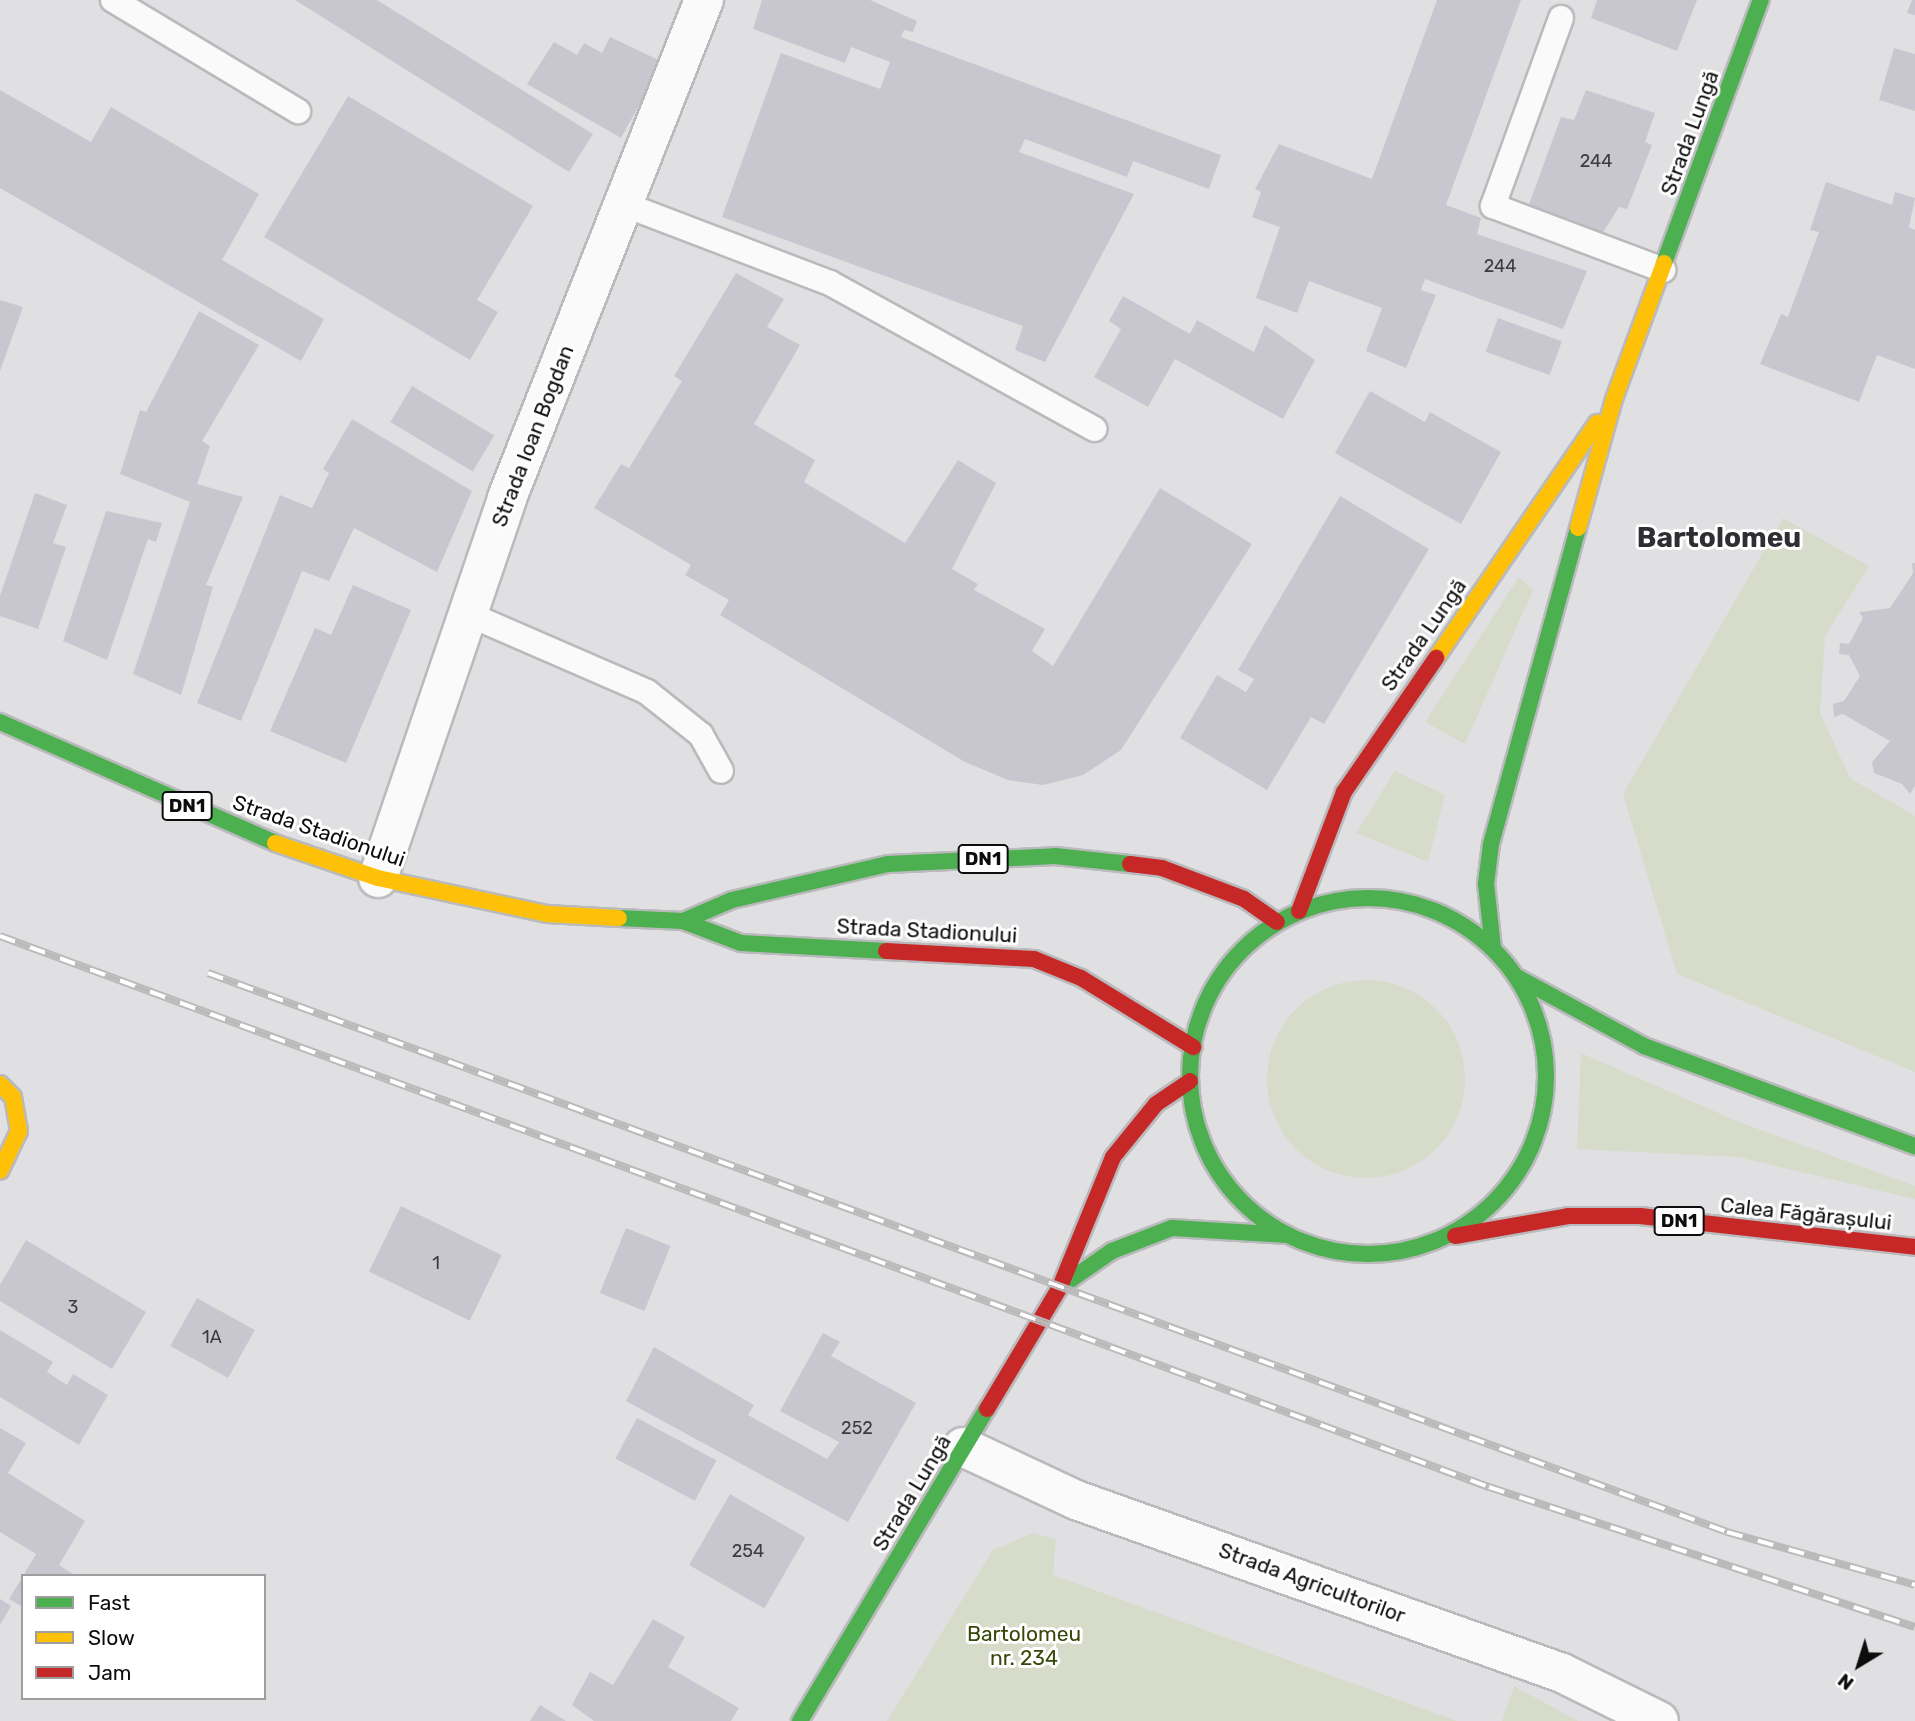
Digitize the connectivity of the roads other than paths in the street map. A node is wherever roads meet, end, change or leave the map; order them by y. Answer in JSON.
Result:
{"nodes":[{"id":1,"x":113,"y":0,"type":"edge"},
{"id":2,"x":704,"y":0,"type":"edge"},
{"id":3,"x":1761,"y":0,"type":"edge"},
{"id":4,"x":1561,"y":18,"type":"dead end"},
{"id":5,"x":298,"y":111,"type":"dead end"},
{"id":6,"x":623,"y":204,"type":"junction"},
{"id":7,"x":1663,"y":270,"type":"junction"},
{"id":8,"x":1614,"y":399,"type":"junction"},
{"id":9,"x":1094,"y":429,"type":"dead end"},
{"id":10,"x":468,"y":614,"type":"junction"},
{"id":11,"x":0,"y":722,"type":"edge"},
{"id":12,"x":721,"y":771,"type":"dead end"},
{"id":13,"x":378,"y":878,"type":"junction"},
{"id":14,"x":1299,"y":911,"type":"junction"},
{"id":15,"x":683,"y":921,"type":"junction"},
{"id":16,"x":1277,"y":922,"type":"junction"},
{"id":17,"x":1493,"y":948,"type":"junction"},
{"id":18,"x":1517,"y":977,"type":"junction"},
{"id":19,"x":1192,"y":1047,"type":"junction"},
{"id":20,"x":1190,"y":1082,"type":"junction"},
{"id":21,"x":0,"y":1084,"type":"edge"},
{"id":22,"x":1915,"y":1146,"type":"edge"},
{"id":23,"x":0,"y":1171,"type":"edge"},
{"id":24,"x":1288,"y":1235,"type":"junction"},
{"id":25,"x":1443,"y":1238,"type":"junction"},
{"id":26,"x":1915,"y":1247,"type":"edge"},
{"id":27,"x":1060,"y":1287,"type":"junction"},
{"id":28,"x":963,"y":1447,"type":"junction"},
{"id":29,"x":800,"y":1721,"type":"edge"},
{"id":30,"x":1658,"y":1721,"type":"edge"}],
"edges":[{"from":1,"to":5,"type":"lane"},
{"from":2,"to":6,"type":"street","name":"Strada Ioan Bogdan"},
{"from":3,"to":7,"type":"main road","name":"Strada Lungă"},
{"from":4,"to":7,"type":"lane"},
{"from":6,"to":9,"type":"lane"},
{"from":6,"to":10,"type":"street","name":"Strada Ioan Bogdan"},
{"from":7,"to":8,"type":"main road","name":"Strada Lungă"},
{"from":8,"to":14,"type":"main road","name":"Strada Lungă"},
{"from":8,"to":17,"type":"main road","name":"Strada Lungă"},
{"from":10,"to":12,"type":"lane"},
{"from":10,"to":13,"type":"street","name":"Strada Ioan Bogdan"},
{"from":11,"to":13,"type":"main road","name":"Strada Stadionului","number":"DN1"},
{"from":13,"to":15,"type":"main road","name":"Strada Stadionului","number":"DN1"},
{"from":14,"to":16,"type":"main road","number":"DN1"},
{"from":14,"to":17,"type":"main road","number":"DN1"},
{"from":15,"to":16,"type":"main road","name":"Strada Stadionului","number":"DN1"},
{"from":15,"to":19,"type":"main road","name":"Strada Stadionului","number":"DN1"},
{"from":16,"to":19,"type":"main road","number":"DN1"},
{"from":17,"to":18,"type":"main road","number":"DN1"},
{"from":18,"to":22,"type":"main road","number":"DN1"},
{"from":18,"to":25,"type":"main road","number":"DN1"},
{"from":19,"to":20,"type":"main road","number":"DN1"},
{"from":20,"to":24,"type":"main road","number":"DN1"},
{"from":20,"to":27,"type":"main road","name":"Strada Lungă"},
{"from":21,"to":23,"type":"main road"},
{"from":24,"to":25,"type":"main road","number":"DN1"},
{"from":24,"to":27,"type":"main road","name":"Strada Lungă"},
{"from":25,"to":26,"type":"main road","name":"Calea Făgărașului","number":"DN1"},
{"from":27,"to":28,"type":"main road","name":"Strada Lungă"},
{"from":28,"to":29,"type":"main road","name":"Strada Lungă"},
{"from":28,"to":30,"type":"street","name":"Strada Agricultorilor"}]}
